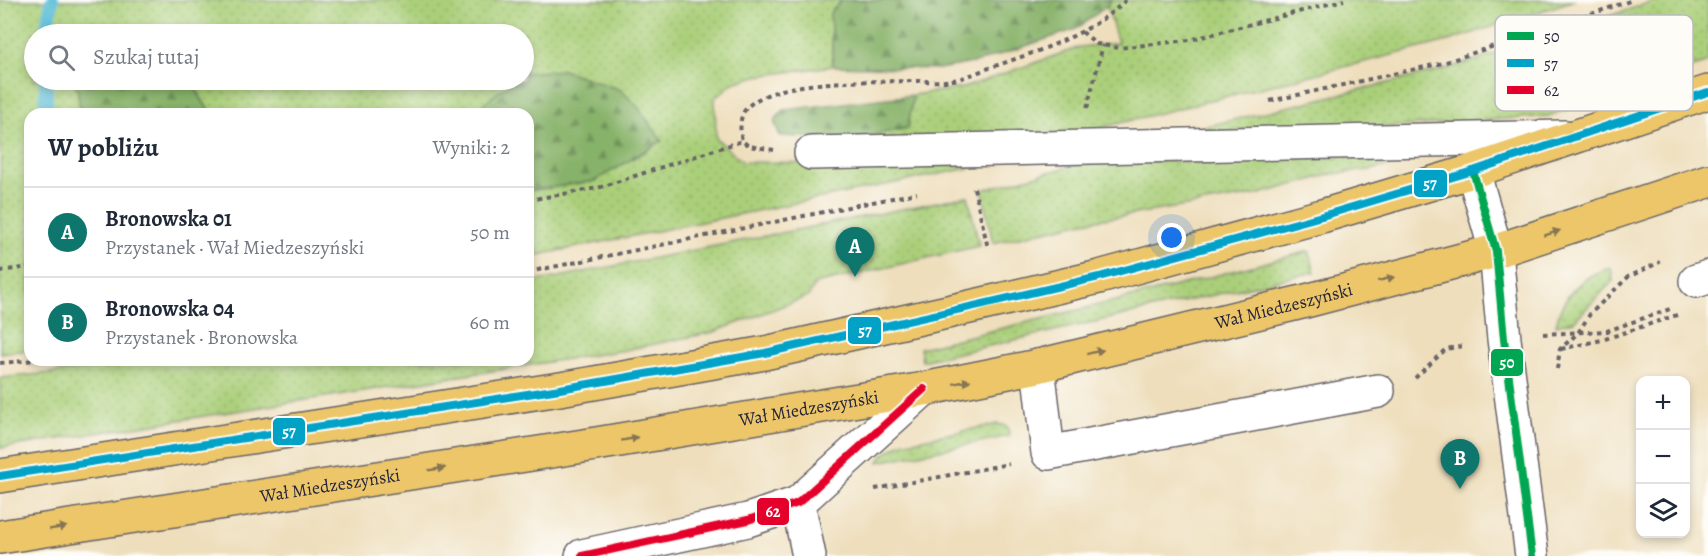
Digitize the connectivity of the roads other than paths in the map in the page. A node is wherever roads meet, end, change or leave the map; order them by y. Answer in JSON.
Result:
{"nodes":[{"id":1,"x":1708,"y":92,"type":"edge"},
{"id":2,"x":1693,"y":97,"type":"edge"},
{"id":3,"x":1652,"y":111,"type":"edge"},
{"id":4,"x":1576,"y":137,"type":"junction"},
{"id":5,"x":811,"y":153,"type":"road end"},
{"id":6,"x":1473,"y":171,"type":"junction"},
{"id":7,"x":1708,"y":181,"type":"edge"},
{"id":8,"x":1496,"y":251,"type":"junction"},
{"id":9,"x":1038,"y":366,"type":"junction"},
{"id":10,"x":924,"y":390,"type":"junction"},
{"id":11,"x":1378,"y":391,"type":"dead end"},
{"id":12,"x":0,"y":476,"type":"edge"},
{"id":13,"x":798,"y":503,"type":"junction"},
{"id":14,"x":0,"y":537,"type":"edge"},
{"id":15,"x":582,"y":556,"type":"edge"},
{"id":16,"x":809,"y":556,"type":"edge"},
{"id":17,"x":1532,"y":556,"type":"edge"}],
"edges":[{"from":1,"to":2,"type":"main road"},
{"from":3,"to":4,"type":"main road"},
{"from":4,"to":5,"type":"street"},
{"from":4,"to":6,"type":"main road"},
{"from":6,"to":8,"type":"street"},
{"from":6,"to":12,"type":"main road"},
{"from":8,"to":7,"type":"main road","name":"Wał Miedzeszyński","one_way":true},
{"from":9,"to":8,"type":"main road","name":"Wał Miedzeszyński","one_way":true},
{"from":8,"to":17,"type":"street"},
{"from":10,"to":9,"type":"main road","name":"Wał Miedzeszyński","one_way":true},
{"from":9,"to":11,"type":"street"},
{"from":10,"to":13,"type":"street"},
{"from":14,"to":10,"type":"main road","name":"Wał Miedzeszyński","one_way":true},
{"from":13,"to":15,"type":"street"},
{"from":13,"to":16,"type":"street"}]}
